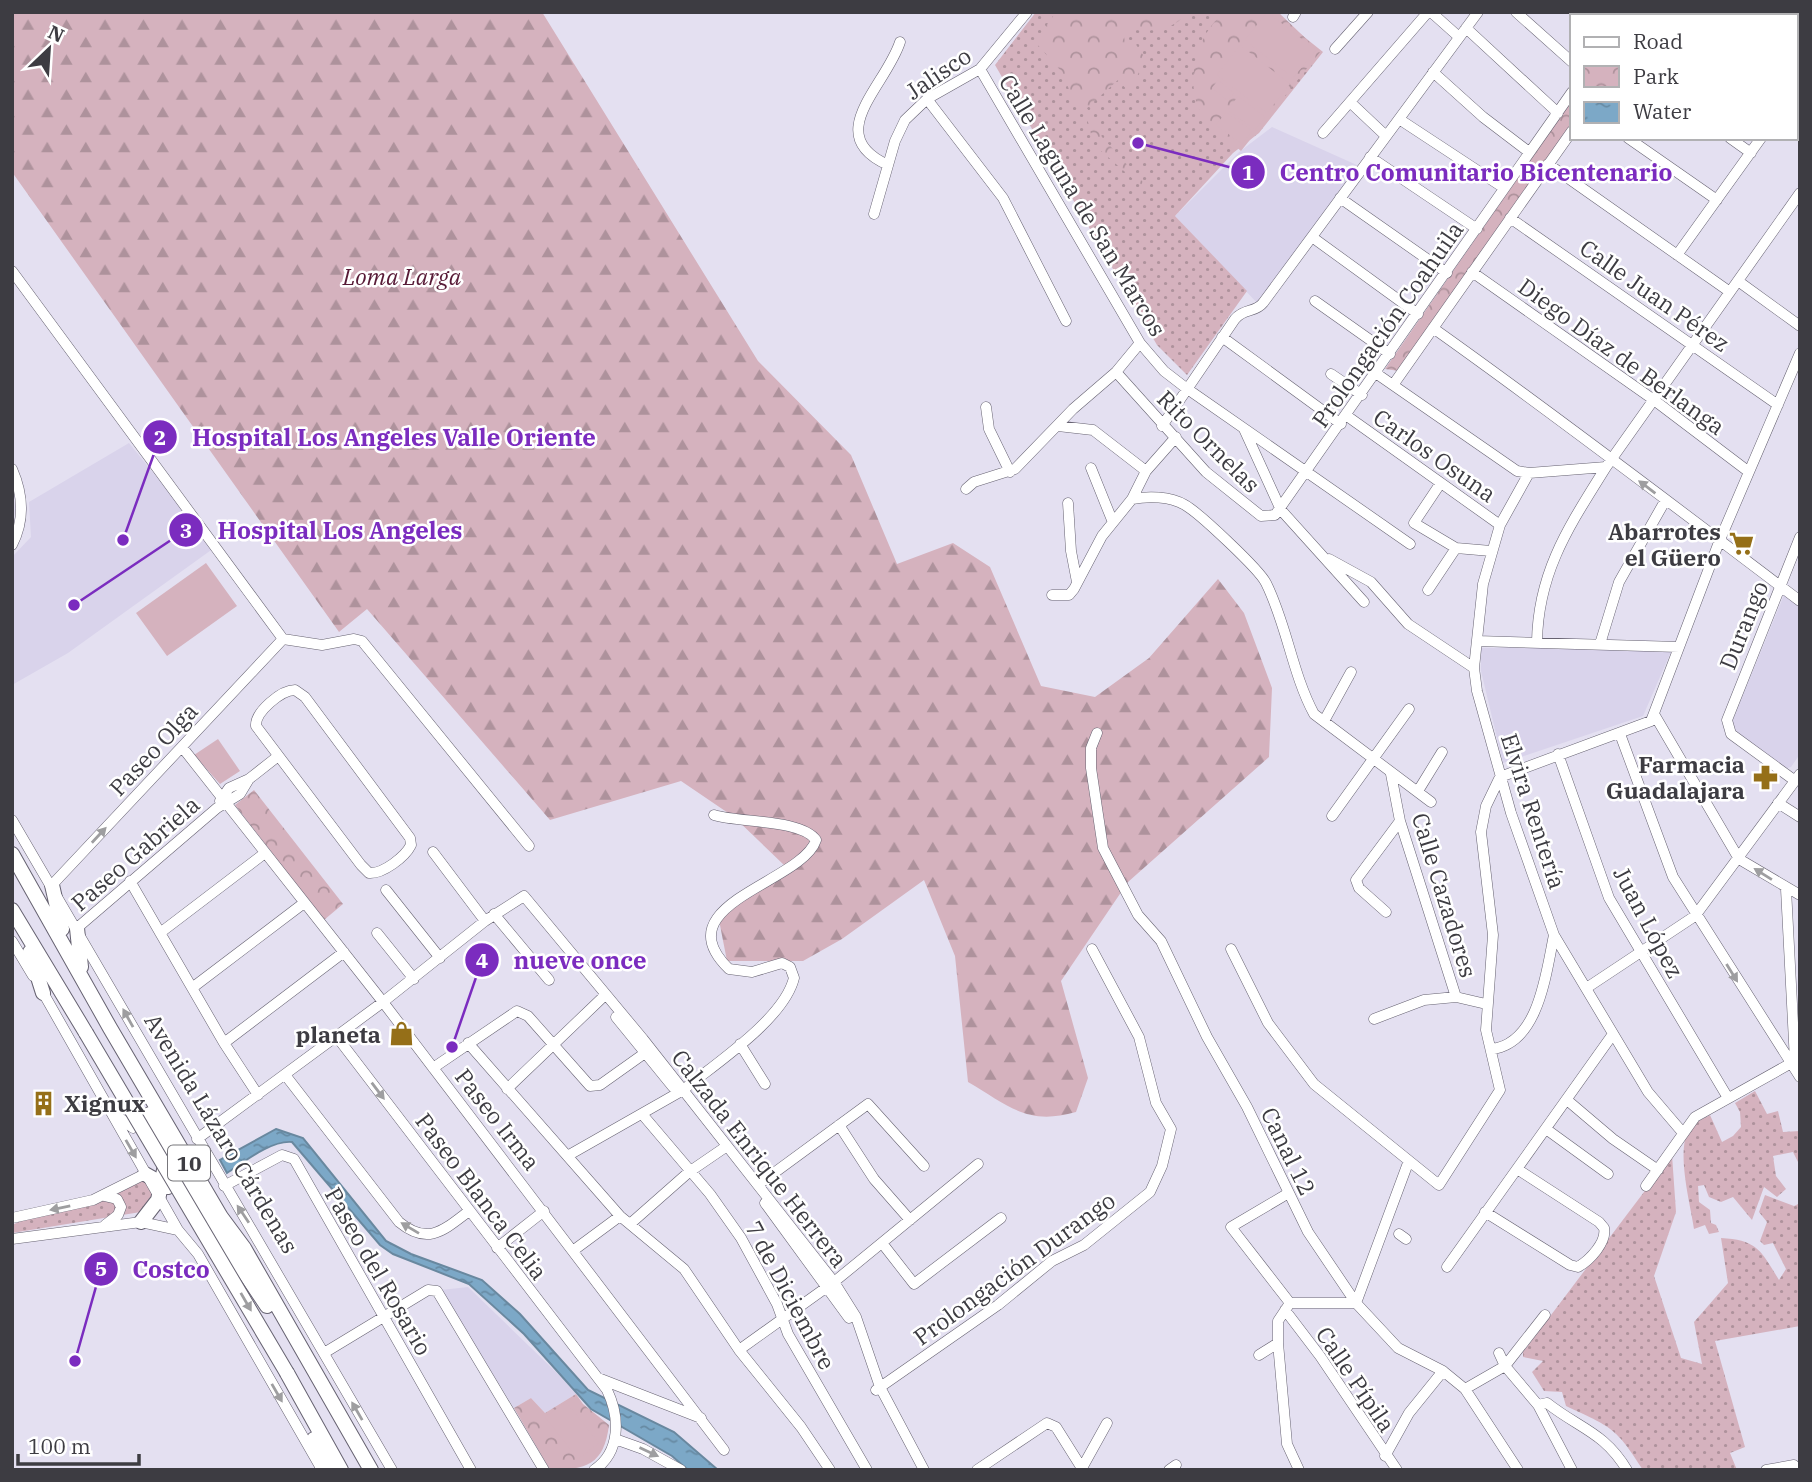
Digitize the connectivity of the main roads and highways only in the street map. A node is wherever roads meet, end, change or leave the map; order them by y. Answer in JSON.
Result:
{"nodes":[{"id":1,"x":12,"y":854,"type":"edge"},
{"id":2,"x":52,"y":885,"type":"road end"},
{"id":3,"x":12,"y":909,"type":"edge"},
{"id":4,"x":21,"y":925,"type":"junction"},
{"id":5,"x":77,"y":928,"type":"road end"},
{"id":6,"x":66,"y":948,"type":"junction"},
{"id":7,"x":83,"y":978,"type":"junction"},
{"id":8,"x":43,"y":993,"type":"road end"},
{"id":9,"x":110,"y":1028,"type":"junction"},
{"id":10,"x":168,"y":1149,"type":"junction"},
{"id":11,"x":145,"y":1174,"type":"road end"},
{"id":12,"x":185,"y":1179,"type":"junction"},
{"id":13,"x":162,"y":1184,"type":"junction"},
{"id":14,"x":200,"y":1206,"type":"junction"},
{"id":15,"x":141,"y":1222,"type":"road end"},
{"id":16,"x":298,"y":1343,"type":"junction"},
{"id":17,"x":289,"y":1378,"type":"junction"},
{"id":18,"x":328,"y":1470,"type":"edge"},
{"id":19,"x":341,"y":1470,"type":"edge"},
{"id":20,"x":371,"y":1470,"type":"edge"}],
"edges":[{"from":1,"to":6,"type":"highway","name":"Avenida Lázaro Cárdenas","number":"10"},
{"from":2,"to":6,"type":"highway"},
{"from":3,"to":4,"type":"highway","number":"10"},
{"from":4,"to":8,"type":"highway"},
{"from":4,"to":17,"type":"highway","number":"10","one_way":true,"bridge":true},
{"from":5,"to":7,"type":"highway"},
{"from":6,"to":7,"type":"highway","name":"Avenida Lázaro Cárdenas","number":"10"},
{"from":7,"to":9,"type":"highway","name":"Avenida Lázaro Cárdenas","number":"10"},
{"from":9,"to":10,"type":"highway"},
{"from":9,"to":16,"type":"highway","name":"Avenida Lázaro Cárdenas","number":"10"},
{"from":10,"to":12,"type":"highway"},
{"from":10,"to":13,"type":"highway"},
{"from":11,"to":13,"type":"highway"},
{"from":12,"to":13,"type":"highway"},
{"from":12,"to":14,"type":"highway"},
{"from":13,"to":14,"type":"highway"},
{"from":13,"to":15,"type":"highway"},
{"from":14,"to":16,"type":"highway"},
{"from":16,"to":20,"type":"highway","name":"Avenida Lázaro Cárdenas","number":"10"},
{"from":17,"to":18,"type":"highway"},
{"from":17,"to":19,"type":"highway","number":"10"}]}
